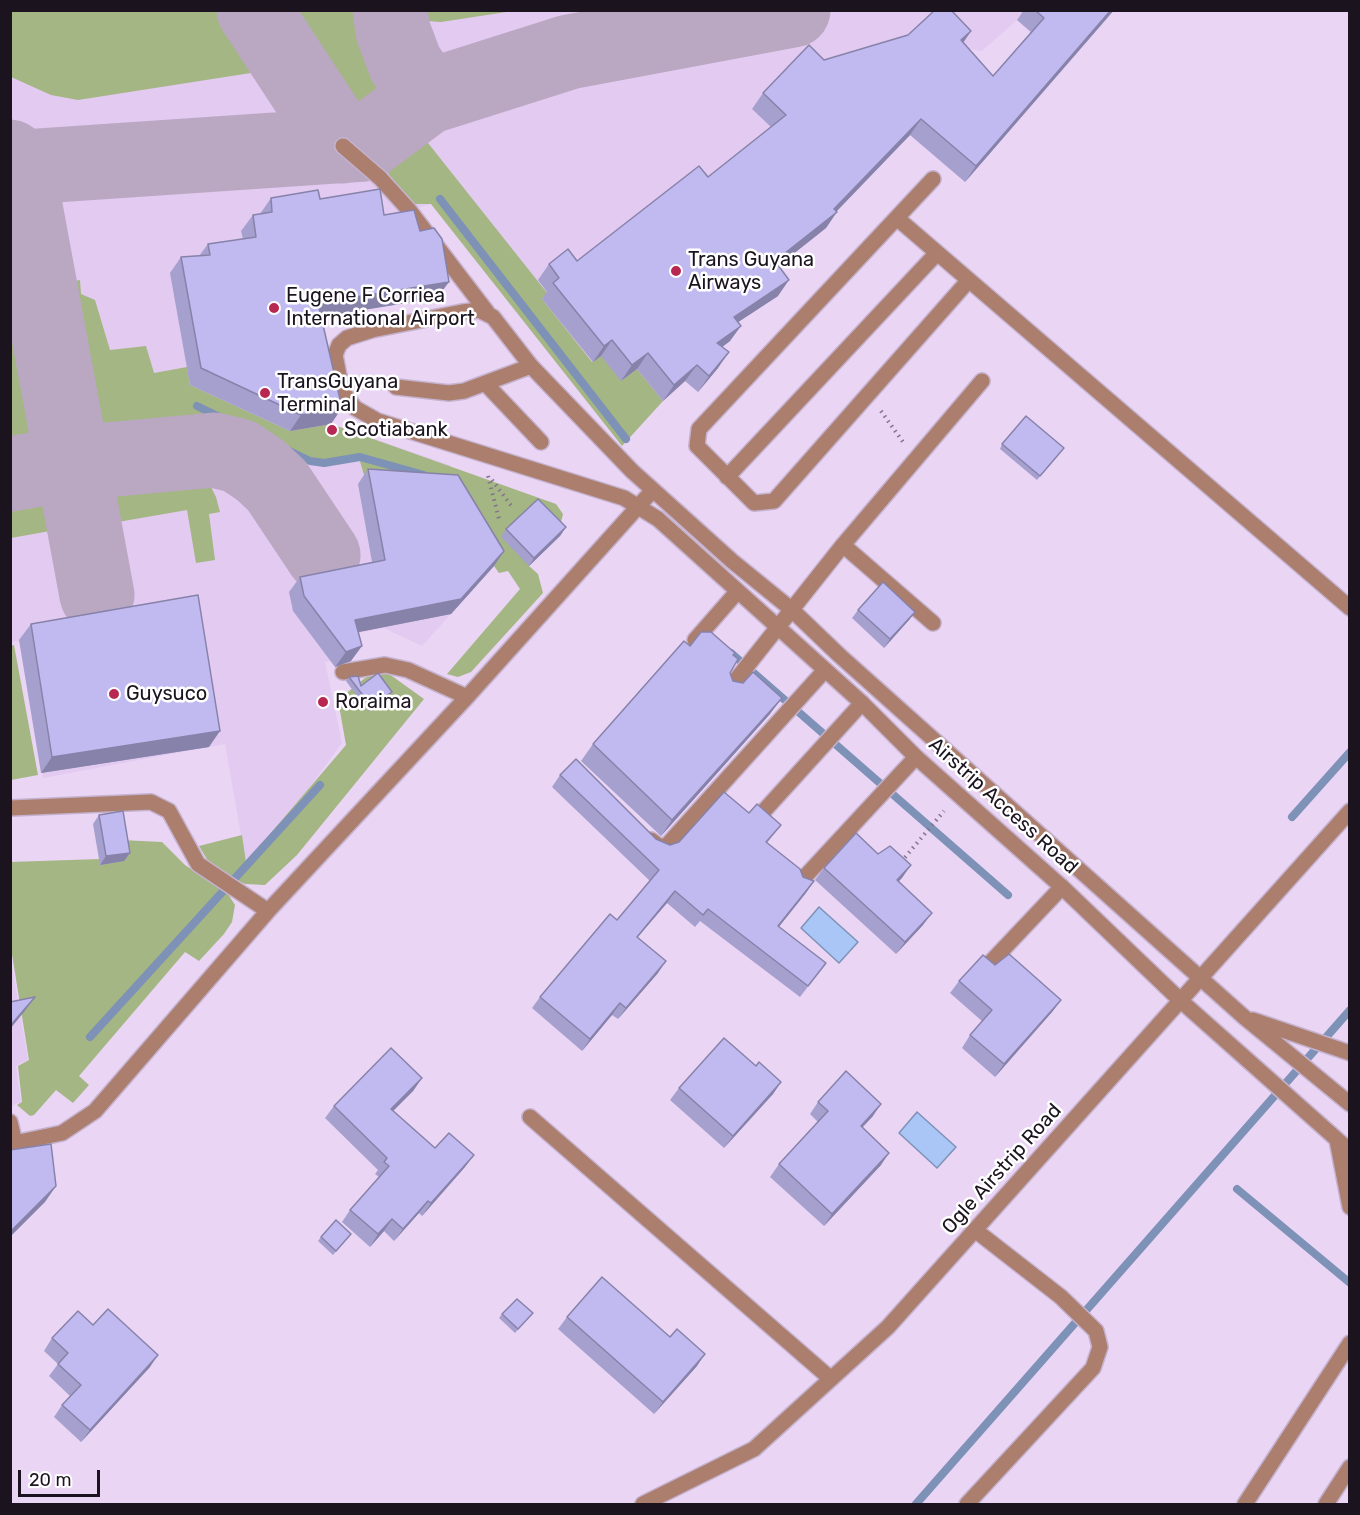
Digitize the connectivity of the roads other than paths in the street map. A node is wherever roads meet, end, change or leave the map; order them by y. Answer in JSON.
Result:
{"nodes":[{"id":1,"x":343,"y":146,"type":"dead end"},
{"id":2,"x":933,"y":179,"type":"dead end"},
{"id":3,"x":898,"y":219,"type":"junction"},
{"id":4,"x":937,"y":253,"type":"junction"},
{"id":5,"x":969,"y":280,"type":"junction"},
{"id":6,"x":487,"y":312,"type":"junction"},
{"id":7,"x":531,"y":366,"type":"junction"},
{"id":8,"x":982,"y":381,"type":"dead end"},
{"id":9,"x":485,"y":383,"type":"junction"},
{"id":10,"x":396,"y":387,"type":"dead end"},
{"id":11,"x":541,"y":442,"type":"dead end"},
{"id":12,"x":727,"y":477,"type":"junction"},
{"id":13,"x":653,"y":490,"type":"junction"},
{"id":14,"x":641,"y":506,"type":"junction"},
{"id":15,"x":843,"y":545,"type":"junction"},
{"id":16,"x":738,"y":592,"type":"junction"},
{"id":17,"x":1350,"y":608,"type":"edge"},
{"id":18,"x":791,"y":609,"type":"junction"},
{"id":19,"x":933,"y":623,"type":"dead end"},
{"id":20,"x":777,"y":627,"type":"junction"},
{"id":21,"x":698,"y":637,"type":"edge"},
{"id":22,"x":825,"y":670,"type":"junction"},
{"id":23,"x":343,"y":672,"type":"edge"},
{"id":24,"x":728,"y":690,"type":"edge"},
{"id":25,"x":467,"y":697,"type":"junction"},
{"id":26,"x":862,"y":703,"type":"junction"},
{"id":27,"x":916,"y":756,"type":"junction"},
{"id":28,"x":10,"y":808,"type":"edge"},
{"id":29,"x":1350,"y":811,"type":"edge"},
{"id":30,"x":763,"y":812,"type":"edge"},
{"id":31,"x":639,"y":829,"type":"edge"},
{"id":32,"x":801,"y":881,"type":"edge"},
{"id":33,"x":1062,"y":887,"type":"junction"},
{"id":34,"x":268,"y":911,"type":"junction"},
{"id":35,"x":991,"y":962,"type":"edge"},
{"id":36,"x":1202,"y":978,"type":"junction"},
{"id":37,"x":1181,"y":1001,"type":"junction"},
{"id":38,"x":1244,"y":1017,"type":"junction"},
{"id":39,"x":1350,"y":1053,"type":"edge"},
{"id":40,"x":1350,"y":1104,"type":"edge"},
{"id":41,"x":530,"y":1117,"type":"dead end"},
{"id":42,"x":10,"y":1122,"type":"edge"},
{"id":43,"x":1337,"y":1140,"type":"junction"},
{"id":44,"x":13,"y":1143,"type":"edge"},
{"id":45,"x":1350,"y":1151,"type":"edge"},
{"id":46,"x":1350,"y":1207,"type":"edge"},
{"id":47,"x":975,"y":1230,"type":"junction"},
{"id":48,"x":1350,"y":1343,"type":"edge"},
{"id":49,"x":831,"y":1379,"type":"junction"},
{"id":50,"x":1350,"y":1467,"type":"edge"},
{"id":51,"x":643,"y":1504,"type":"edge"},
{"id":52,"x":967,"y":1504,"type":"edge"},
{"id":53,"x":1245,"y":1504,"type":"edge"},
{"id":54,"x":1326,"y":1504,"type":"edge"}],
"edges":[{"from":1,"to":6,"type":"street","name":"Airstrip Access Road"},
{"from":2,"to":3,"type":"street"},
{"from":3,"to":4,"type":"street"},
{"from":3,"to":12,"type":"street"},
{"from":4,"to":5,"type":"street"},
{"from":4,"to":12,"type":"street"},
{"from":5,"to":12,"type":"street"},
{"from":5,"to":17,"type":"street"},
{"from":6,"to":7,"type":"street","name":"Airstrip Access Road"},
{"from":6,"to":14,"type":"street","name":"Airstrip Access Road"},
{"from":7,"to":9,"type":"street"},
{"from":7,"to":13,"type":"street","name":"Airstrip Access Road"},
{"from":8,"to":15,"type":"street"},
{"from":9,"to":10,"type":"street"},
{"from":9,"to":11,"type":"street"},
{"from":13,"to":14,"type":"street"},
{"from":13,"to":18,"type":"street","name":"Airstrip Access Road"},
{"from":14,"to":16,"type":"street","name":"Airstrip Access Road"},
{"from":14,"to":25,"type":"street"},
{"from":15,"to":18,"type":"street"},
{"from":15,"to":19,"type":"street"},
{"from":16,"to":20,"type":"street","name":"Airstrip Access Road"},
{"from":16,"to":21,"type":"street"},
{"from":18,"to":20,"type":"street"},
{"from":18,"to":36,"type":"street","name":"Airstrip Access Road"},
{"from":20,"to":22,"type":"street","name":"Airstrip Access Road"},
{"from":20,"to":24,"type":"street"},
{"from":22,"to":26,"type":"street","name":"Airstrip Access Road"},
{"from":22,"to":31,"type":"street"},
{"from":23,"to":25,"type":"street"},
{"from":25,"to":34,"type":"street"},
{"from":26,"to":27,"type":"street","name":"Airstrip Access Road"},
{"from":26,"to":30,"type":"street"},
{"from":27,"to":32,"type":"street"},
{"from":27,"to":33,"type":"street","name":"Airstrip Access Road"},
{"from":28,"to":34,"type":"street"},
{"from":29,"to":36,"type":"street","name":"Ogle Airstrip Road"},
{"from":33,"to":35,"type":"street"},
{"from":33,"to":37,"type":"street","name":"Airstrip Access Road"},
{"from":34,"to":44,"type":"street"},
{"from":36,"to":37,"type":"street","name":"Ogle Airstrip Road"},
{"from":36,"to":38,"type":"street","name":"Airstrip Access Road"},
{"from":37,"to":43,"type":"street","name":"Airstrip Access Road"},
{"from":37,"to":47,"type":"street","name":"Ogle Airstrip Road"},
{"from":38,"to":39,"type":"street"},
{"from":38,"to":40,"type":"street","name":"Airstrip Access Road"},
{"from":41,"to":49,"type":"street"},
{"from":42,"to":44,"type":"street"},
{"from":43,"to":45,"type":"street","name":"Airstrip Access Road"},
{"from":43,"to":46,"type":"street"},
{"from":47,"to":49,"type":"street","name":"Ogle Airstrip Road"},
{"from":47,"to":52,"type":"street"},
{"from":48,"to":53,"type":"street"},
{"from":49,"to":51,"type":"street","name":"Ogle Airstrip Road"},
{"from":50,"to":54,"type":"street"}]}
